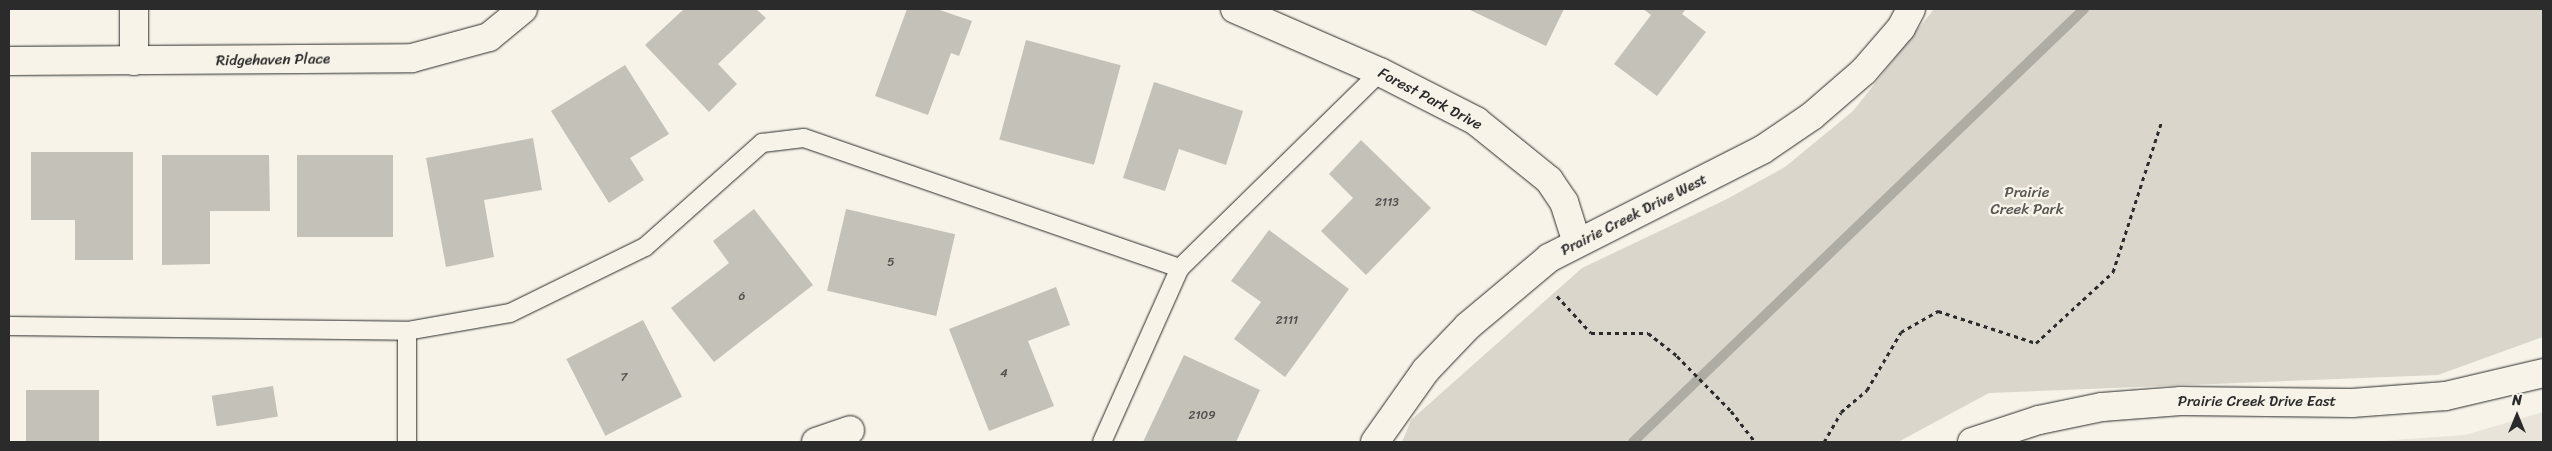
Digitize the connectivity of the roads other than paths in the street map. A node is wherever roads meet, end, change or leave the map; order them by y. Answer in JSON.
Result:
{"nodes":[{"id":1,"x":134,"y":9,"type":"edge"},
{"id":2,"x":524,"y":9,"type":"edge"},
{"id":3,"x":1235,"y":9,"type":"edge"},
{"id":4,"x":1911,"y":9,"type":"edge"},
{"id":5,"x":9,"y":61,"type":"edge"},
{"id":6,"x":134,"y":61,"type":"junction"},
{"id":7,"x":1380,"y":72,"type":"junction"},
{"id":8,"x":1577,"y":243,"type":"junction"},
{"id":9,"x":1180,"y":268,"type":"junction"},
{"id":10,"x":9,"y":326,"type":"edge"},
{"id":11,"x":408,"y":331,"type":"junction"},
{"id":12,"x":2543,"y":373,"type":"edge"},
{"id":13,"x":850,"y":430,"type":"dead end"},
{"id":14,"x":407,"y":442,"type":"edge"},
{"id":15,"x":816,"y":442,"type":"edge"},
{"id":16,"x":1102,"y":442,"type":"edge"},
{"id":17,"x":1375,"y":442,"type":"edge"},
{"id":18,"x":1972,"y":442,"type":"edge"}],
"edges":[{"from":1,"to":6,"type":"street"},
{"from":2,"to":6,"type":"street","name":"Ridgehaven Place"},
{"from":3,"to":7,"type":"street","name":"Forest Park Drive"},
{"from":4,"to":8,"type":"street","name":"Prairie Creek Drive West"},
{"from":5,"to":6,"type":"street","name":"Ridgehaven Place"},
{"from":7,"to":8,"type":"street","name":"Forest Park Drive"},
{"from":7,"to":9,"type":"lane"},
{"from":8,"to":17,"type":"street","name":"Prairie Creek Drive West"},
{"from":9,"to":11,"type":"lane"},
{"from":9,"to":16,"type":"lane"},
{"from":10,"to":11,"type":"lane"},
{"from":11,"to":14,"type":"lane"},
{"from":12,"to":18,"type":"street","name":"Prairie Creek Drive East"},
{"from":13,"to":15,"type":"street"}]}
